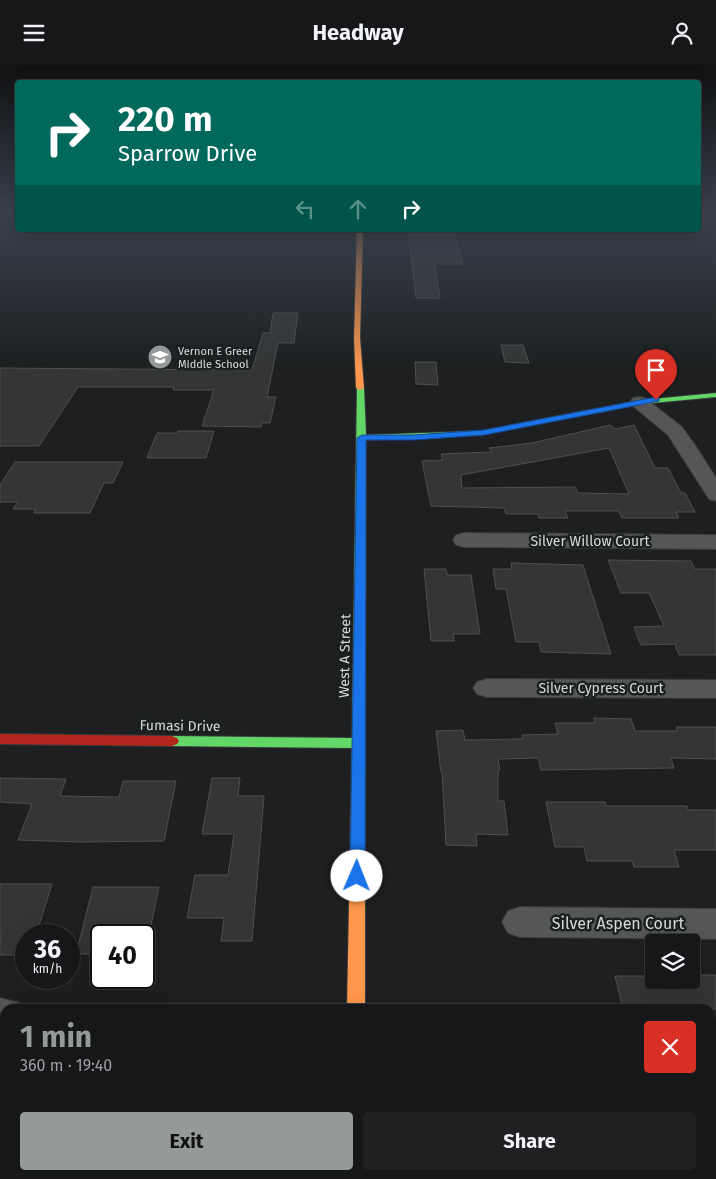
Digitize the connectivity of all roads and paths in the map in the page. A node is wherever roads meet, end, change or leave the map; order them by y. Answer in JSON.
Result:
{"nodes":[{"id":1,"x":359,"y":265,"type":"edge"},
{"id":2,"x":716,"y":395,"type":"edge"},
{"id":3,"x":639,"y":402,"type":"junction"},
{"id":4,"x":362,"y":438,"type":"junction"},
{"id":5,"x":713,"y":486,"type":"edge"},
{"id":6,"x":464,"y":540,"type":"dead end"},
{"id":7,"x":716,"y":542,"type":"edge"},
{"id":8,"x":487,"y":687,"type":"dead end"},
{"id":9,"x":716,"y":689,"type":"edge"},
{"id":10,"x":0,"y":739,"type":"edge"},
{"id":11,"x":359,"y":743,"type":"junction"},
{"id":12,"x":520,"y":922,"type":"dead end"},
{"id":13,"x":716,"y":924,"type":"edge"},
{"id":14,"x":356,"y":1004,"type":"edge"}],
"edges":[{"from":1,"to":4,"type":"street","name":"West A Street"},
{"from":2,"to":3,"type":"street"},
{"from":3,"to":4,"type":"street"},
{"from":3,"to":5,"type":"street"},
{"from":4,"to":11,"type":"street","name":"West A Street"},
{"from":6,"to":7,"type":"street","name":"Silver Willow Court"},
{"from":8,"to":9,"type":"street","name":"Silver Cypress Court"},
{"from":10,"to":11,"type":"street","name":"Fumasi Drive"},
{"from":11,"to":14,"type":"street","name":"West A Street"},
{"from":12,"to":13,"type":"street","name":"Silver Aspen Court"}]}
